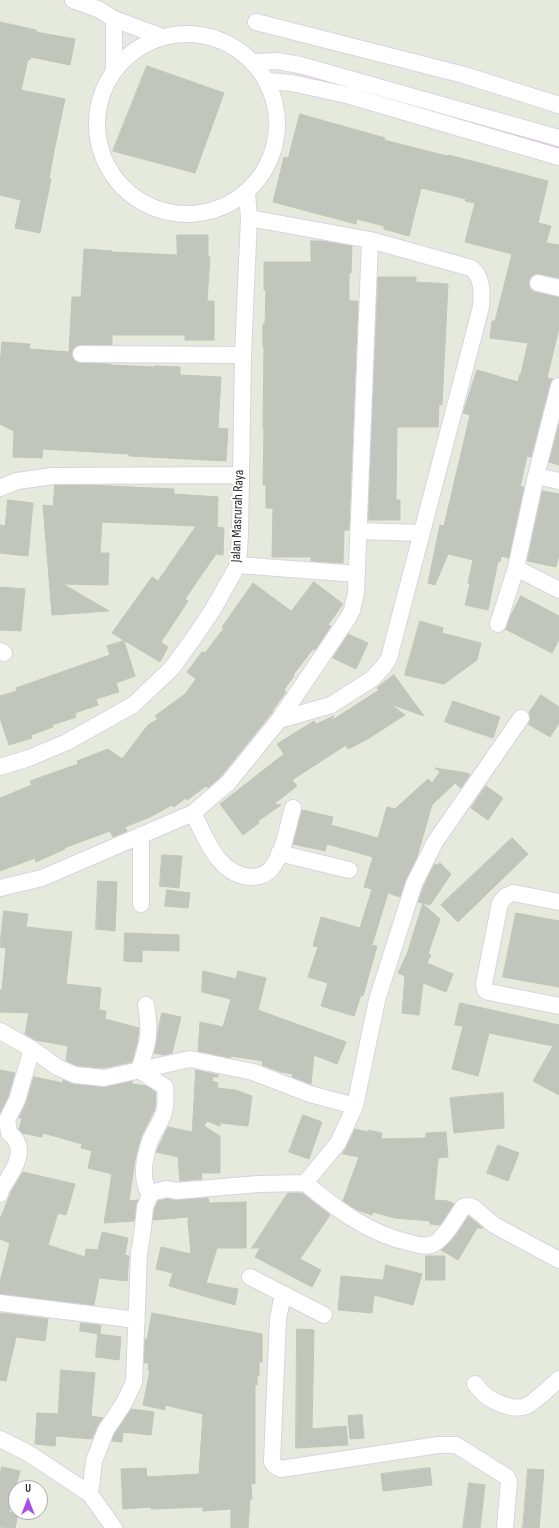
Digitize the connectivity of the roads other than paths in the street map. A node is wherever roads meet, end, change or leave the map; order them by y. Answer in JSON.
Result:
{"nodes":[{"id":1,"x":73,"y":0,"type":"edge"},
{"id":2,"x":114,"y":19,"type":"junction"},
{"id":3,"x":256,"y":22,"type":"dead end"},
{"id":4,"x":162,"y":37,"type":"junction"},
{"id":5,"x":254,"y":62,"type":"junction"},
{"id":6,"x":114,"y":70,"type":"junction"},
{"id":7,"x":268,"y":81,"type":"junction"},
{"id":8,"x":559,"y":105,"type":"edge"},
{"id":9,"x":559,"y":138,"type":"edge"},
{"id":10,"x":559,"y":157,"type":"edge"},
{"id":11,"x":247,"y":193,"type":"junction"},
{"id":12,"x":249,"y":218,"type":"junction"},
{"id":13,"x":370,"y":240,"type":"junction"},
{"id":14,"x":538,"y":283,"type":"dead end"},
{"id":15,"x":559,"y":288,"type":"edge"},
{"id":16,"x":81,"y":354,"type":"dead end"},
{"id":17,"x":243,"y":355,"type":"junction"},
{"id":18,"x":559,"y":386,"type":"edge"},
{"id":19,"x":240,"y":475,"type":"junction"},
{"id":20,"x":536,"y":476,"type":"junction"},
{"id":21,"x":559,"y":481,"type":"edge"},
{"id":22,"x":0,"y":488,"type":"edge"},
{"id":23,"x":359,"y":531,"type":"junction"},
{"id":24,"x":421,"y":533,"type":"junction"},
{"id":25,"x":238,"y":565,"type":"junction"},
{"id":26,"x":516,"y":568,"type":"junction"},
{"id":27,"x":357,"y":574,"type":"junction"},
{"id":28,"x":559,"y":590,"type":"edge"},
{"id":29,"x":498,"y":624,"type":"dead end"},
{"id":30,"x":521,"y":718,"type":"dead end"},
{"id":31,"x":279,"y":720,"type":"junction"},
{"id":32,"x":0,"y":767,"type":"edge"},
{"id":33,"x":293,"y":808,"type":"dead end"},
{"id":34,"x":193,"y":813,"type":"junction"},
{"id":35,"x":141,"y":835,"type":"junction"},
{"id":36,"x":279,"y":853,"type":"junction"},
{"id":37,"x":349,"y":870,"type":"dead end"},
{"id":38,"x":0,"y":888,"type":"edge"},
{"id":39,"x":559,"y":902,"type":"edge"},
{"id":40,"x":141,"y":904,"type":"dead end"},
{"id":41,"x":146,"y":1005,"type":"dead end"},
{"id":42,"x":559,"y":1006,"type":"edge"},
{"id":43,"x":0,"y":1031,"type":"edge"},
{"id":44,"x":32,"y":1049,"type":"junction"},
{"id":45,"x":139,"y":1070,"type":"junction"},
{"id":46,"x":355,"y":1106,"type":"junction"},
{"id":47,"x":305,"y":1183,"type":"junction"},
{"id":48,"x":0,"y":1194,"type":"edge"},
{"id":49,"x":150,"y":1195,"type":"junction"},
{"id":50,"x":559,"y":1260,"type":"edge"},
{"id":51,"x":250,"y":1277,"type":"dead end"},
{"id":52,"x":283,"y":1294,"type":"junction"},
{"id":53,"x":0,"y":1302,"type":"edge"},
{"id":54,"x":324,"y":1315,"type":"dead end"},
{"id":55,"x":137,"y":1320,"type":"junction"},
{"id":56,"x":559,"y":1379,"type":"edge"},
{"id":57,"x":475,"y":1384,"type":"dead end"},
{"id":58,"x":0,"y":1439,"type":"edge"},
{"id":59,"x":90,"y":1494,"type":"junction"},
{"id":60,"x":114,"y":1528,"type":"edge"},
{"id":61,"x":505,"y":1528,"type":"edge"}],
"edges":[{"from":1,"to":2,"type":"street"},
{"from":2,"to":4,"type":"street"},
{"from":2,"to":6,"type":"street"},
{"from":3,"to":8,"type":"street"},
{"from":4,"to":5,"type":"street"},
{"from":4,"to":6,"type":"street"},
{"from":5,"to":7,"type":"street"},
{"from":5,"to":9,"type":"street"},
{"from":6,"to":11,"type":"street"},
{"from":7,"to":10,"type":"street"},
{"from":7,"to":11,"type":"street"},
{"from":11,"to":12,"type":"street","name":"Jalan Masrurah Raya"},
{"from":12,"to":13,"type":"street"},
{"from":12,"to":17,"type":"street","name":"Jalan Masrurah Raya"},
{"from":13,"to":23,"type":"street"},
{"from":13,"to":24,"type":"street"},
{"from":14,"to":15,"type":"street"},
{"from":16,"to":17,"type":"street"},
{"from":17,"to":19,"type":"street","name":"Jalan Masrurah Raya"},
{"from":18,"to":20,"type":"street"},
{"from":19,"to":22,"type":"street"},
{"from":19,"to":25,"type":"street","name":"Jalan Masrurah Raya"},
{"from":20,"to":21,"type":"street"},
{"from":20,"to":26,"type":"street"},
{"from":23,"to":24,"type":"street"},
{"from":23,"to":27,"type":"street"},
{"from":24,"to":31,"type":"street"},
{"from":25,"to":27,"type":"street"},
{"from":25,"to":32,"type":"street","name":"Jalan Masrurah Raya"},
{"from":26,"to":28,"type":"street"},
{"from":26,"to":29,"type":"street"},
{"from":27,"to":31,"type":"street"},
{"from":30,"to":46,"type":"street"},
{"from":31,"to":34,"type":"street"},
{"from":33,"to":36,"type":"street"},
{"from":34,"to":35,"type":"street"},
{"from":34,"to":36,"type":"street"},
{"from":35,"to":38,"type":"street"},
{"from":35,"to":40,"type":"street"},
{"from":36,"to":37,"type":"street"},
{"from":39,"to":42,"type":"street"},
{"from":41,"to":45,"type":"street"},
{"from":43,"to":44,"type":"street"},
{"from":44,"to":45,"type":"street"},
{"from":44,"to":48,"type":"street"},
{"from":45,"to":46,"type":"street"},
{"from":45,"to":49,"type":"street"},
{"from":46,"to":47,"type":"street"},
{"from":47,"to":49,"type":"street"},
{"from":47,"to":50,"type":"street"},
{"from":49,"to":55,"type":"street"},
{"from":51,"to":52,"type":"street"},
{"from":52,"to":54,"type":"street"},
{"from":52,"to":61,"type":"street"},
{"from":53,"to":55,"type":"street"},
{"from":55,"to":59,"type":"street"},
{"from":56,"to":57,"type":"street"},
{"from":58,"to":59,"type":"street"},
{"from":59,"to":60,"type":"street"}]}
